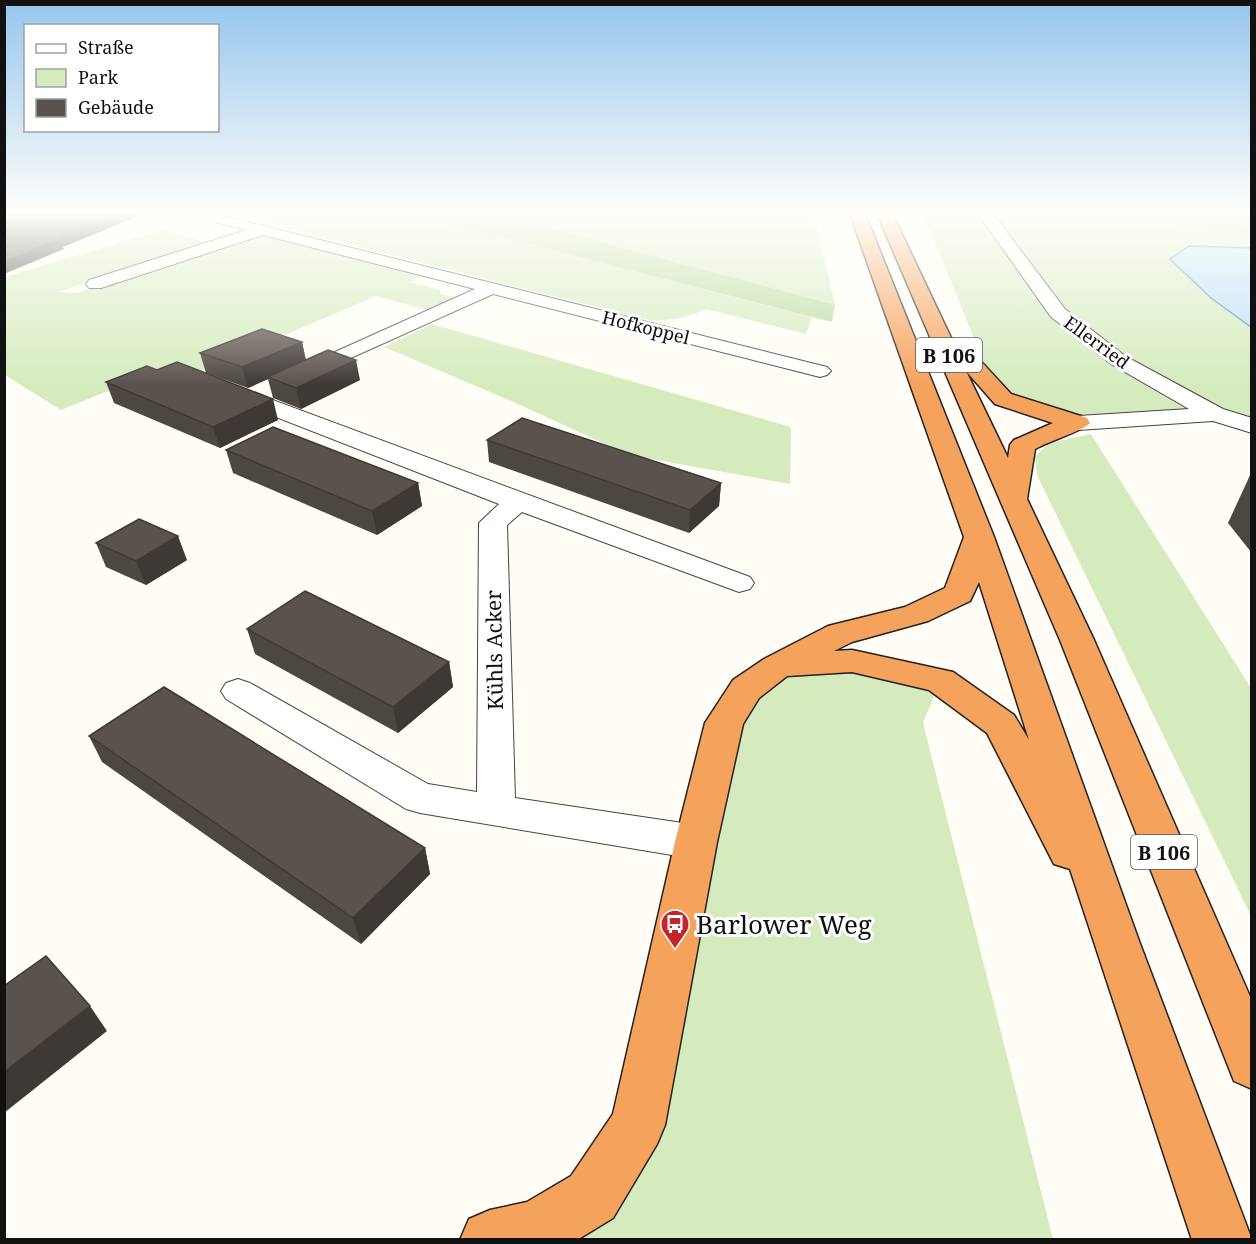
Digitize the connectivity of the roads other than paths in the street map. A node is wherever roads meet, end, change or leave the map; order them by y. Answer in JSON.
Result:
{"nodes":[{"id":1,"x":141,"y":269,"type":"edge"},
{"id":2,"x":417,"y":269,"type":"edge"},
{"id":3,"x":878,"y":269,"type":"edge"},
{"id":4,"x":909,"y":269,"type":"edge"},
{"id":5,"x":1025,"y":269,"type":"edge"},
{"id":6,"x":95,"y":284,"type":"dead end"},
{"id":7,"x":492,"y":288,"type":"junction"},
{"id":8,"x":931,"y":316,"type":"junction"},
{"id":9,"x":820,"y":371,"type":"dead end"},
{"id":10,"x":291,"y":379,"type":"edge"},
{"id":11,"x":208,"y":383,"type":"edge"},
{"id":12,"x":1215,"y":414,"type":"junction"},
{"id":13,"x":1078,"y":423,"type":"junction"},
{"id":14,"x":1251,"y":426,"type":"edge"},
{"id":15,"x":1014,"y":498,"type":"junction"},
{"id":16,"x":518,"y":502,"type":"junction"},
{"id":17,"x":979,"y":537,"type":"junction"},
{"id":18,"x":739,"y":584,"type":"dead end"},
{"id":19,"x":776,"y":667,"type":"junction"},
{"id":20,"x":238,"y":692,"type":"dead end"},
{"id":21,"x":496,"y":811,"type":"junction"},
{"id":22,"x":696,"y":842,"type":"junction"},
{"id":23,"x":1116,"y":941,"type":"junction"},
{"id":24,"x":1251,"y":1063,"type":"edge"},
{"id":25,"x":490,"y":1239,"type":"edge"},
{"id":26,"x":1222,"y":1239,"type":"edge"}],
"edges":[{"from":1,"to":6,"type":"street"},
{"from":2,"to":7,"type":"street","name":"Hofkoppel"},
{"from":3,"to":17,"type":"highway","number":"B 106"},
{"from":4,"to":8,"type":"highway","number":"B 106"},
{"from":5,"to":12,"type":"street","name":"Ellerried"},
{"from":7,"to":9,"type":"street","name":"Hofkoppel"},
{"from":7,"to":10,"type":"street"},
{"from":8,"to":13,"type":"highway"},
{"from":8,"to":15,"type":"highway","number":"B 106"},
{"from":11,"to":16,"type":"street"},
{"from":12,"to":13,"type":"street","name":"Ellerried"},
{"from":12,"to":14,"type":"street","name":"Ellerried"},
{"from":13,"to":15,"type":"highway"},
{"from":15,"to":24,"type":"highway","number":"B 106"},
{"from":16,"to":18,"type":"street"},
{"from":16,"to":21,"type":"street","name":"Kühls Acker"},
{"from":17,"to":19,"type":"highway"},
{"from":17,"to":23,"type":"highway","number":"B 106"},
{"from":19,"to":22,"type":"highway"},
{"from":19,"to":23,"type":"highway"},
{"from":20,"to":21,"type":"street"},
{"from":21,"to":22,"type":"street"},
{"from":22,"to":25,"type":"highway"},
{"from":23,"to":26,"type":"highway","number":"B 106"}]}
